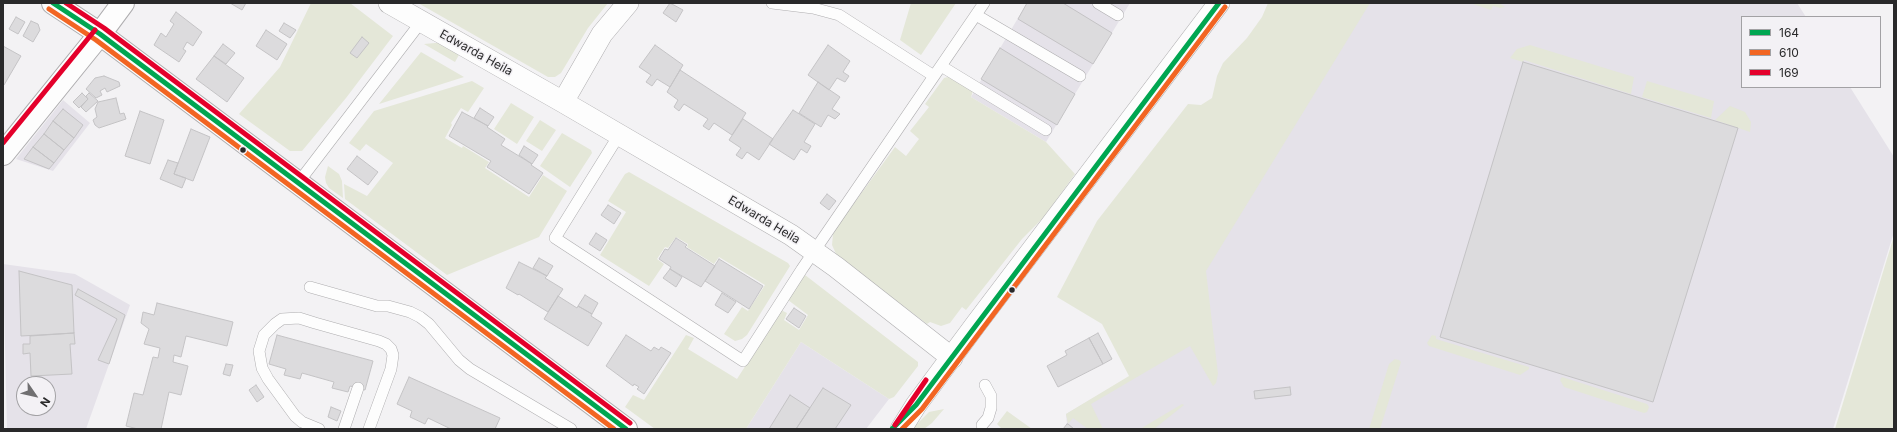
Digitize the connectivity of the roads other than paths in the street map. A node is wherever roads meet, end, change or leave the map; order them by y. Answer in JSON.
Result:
{"nodes":[{"id":1,"x":52,"y":3,"type":"edge"},
{"id":2,"x":123,"y":3,"type":"edge"},
{"id":3,"x":389,"y":3,"type":"edge"},
{"id":4,"x":628,"y":3,"type":"edge"},
{"id":5,"x":772,"y":3,"type":"edge"},
{"id":6,"x":984,"y":3,"type":"edge"},
{"id":7,"x":1098,"y":3,"type":"edge"},
{"id":8,"x":1218,"y":3,"type":"edge"},
{"id":9,"x":976,"y":15,"type":"junction"},
{"id":10,"x":1118,"y":15,"type":"dead end"},
{"id":11,"x":421,"y":22,"type":"junction"},
{"id":12,"x":100,"y":34,"type":"junction"},
{"id":13,"x":938,"y":71,"type":"junction"},
{"id":14,"x":1080,"y":76,"type":"dead end"},
{"id":15,"x":563,"y":102,"type":"junction"},
{"id":16,"x":1046,"y":130,"type":"dead end"},
{"id":17,"x":620,"y":135,"type":"junction"},
{"id":18,"x":3,"y":154,"type":"edge"},
{"id":19,"x":298,"y":184,"type":"junction"},
{"id":20,"x":814,"y":251,"type":"junction"},
{"id":21,"x":310,"y":287,"type":"dead end"},
{"id":22,"x":952,"y":358,"type":"junction"},
{"id":23,"x":985,"y":385,"type":"dead end"},
{"id":24,"x":358,"y":388,"type":"dead end"},
{"id":25,"x":916,"y":405,"type":"junction"},
{"id":26,"x":982,"y":425,"type":"dead end"},
{"id":27,"x":319,"y":429,"type":"edge"},
{"id":28,"x":344,"y":429,"type":"edge"},
{"id":29,"x":370,"y":429,"type":"edge"},
{"id":30,"x":572,"y":429,"type":"edge"},
{"id":31,"x":626,"y":429,"type":"edge"},
{"id":32,"x":892,"y":429,"type":"edge"},
{"id":33,"x":901,"y":429,"type":"edge"}],
"edges":[{"from":1,"to":12,"type":"street"},
{"from":2,"to":12,"type":"street"},
{"from":3,"to":11,"type":"street","name":"Edwarda Heila"},
{"from":4,"to":15,"type":"street"},
{"from":5,"to":13,"type":"lane"},
{"from":6,"to":9,"type":"lane"},
{"from":7,"to":10,"type":"lane"},
{"from":8,"to":22,"type":"street"},
{"from":9,"to":13,"type":"lane"},
{"from":9,"to":14,"type":"lane"},
{"from":11,"to":15,"type":"street","name":"Edwarda Heila"},
{"from":11,"to":19,"type":"lane"},
{"from":12,"to":18,"type":"street"},
{"from":12,"to":19,"type":"street"},
{"from":13,"to":16,"type":"lane"},
{"from":13,"to":20,"type":"lane"},
{"from":15,"to":17,"type":"street","name":"Edwarda Heila"},
{"from":17,"to":20,"type":"street","name":"Edwarda Heila"},
{"from":17,"to":20,"type":"lane"},
{"from":19,"to":31,"type":"street"},
{"from":20,"to":22,"type":"street","name":"Edwarda Heila"},
{"from":21,"to":30,"type":"lane"},
{"from":22,"to":25,"type":"street"},
{"from":23,"to":26,"type":"lane"},
{"from":24,"to":28,"type":"lane"},
{"from":25,"to":32,"type":"street"},
{"from":25,"to":33,"type":"street"},
{"from":27,"to":29,"type":"lane"}]}
